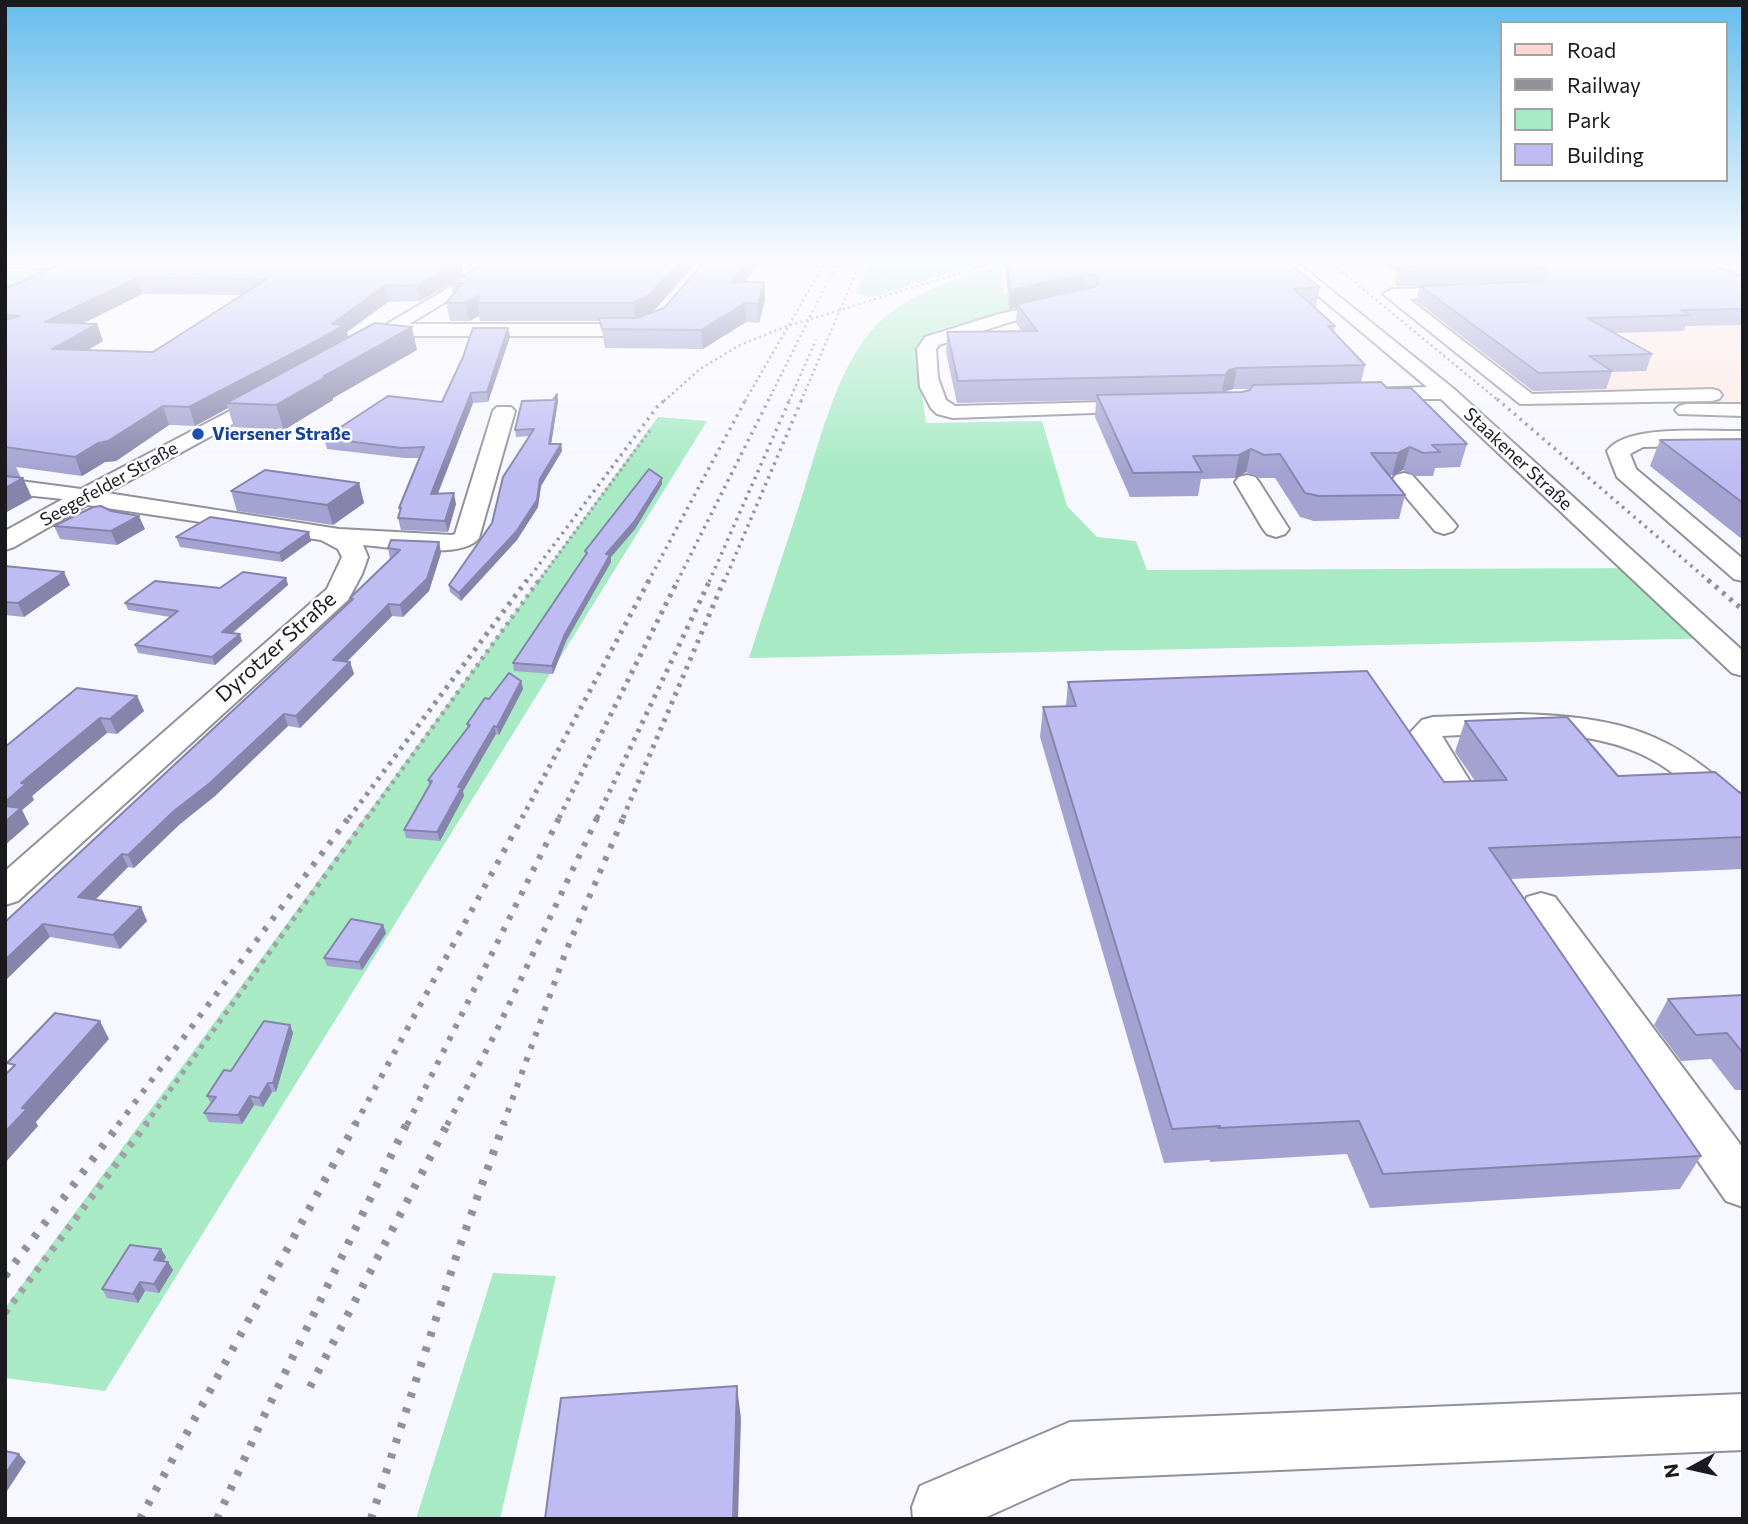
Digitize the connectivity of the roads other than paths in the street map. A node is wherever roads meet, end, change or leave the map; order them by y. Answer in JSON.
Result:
{"nodes":[{"id":1,"x":383,"y":332,"type":"edge"},
{"id":2,"x":960,"y":332,"type":"edge"},
{"id":3,"x":1377,"y":332,"type":"edge"},
{"id":4,"x":1441,"y":332,"type":"edge"},
{"id":5,"x":338,"y":358,"type":"edge"},
{"id":6,"x":1373,"y":377,"type":"dead end"},
{"id":7,"x":290,"y":385,"type":"edge"},
{"id":8,"x":1447,"y":393,"type":"junction"},
{"id":9,"x":1390,"y":395,"type":"junction"},
{"id":10,"x":1712,"y":395,"type":"dead end"},
{"id":11,"x":1351,"y":396,"type":"edge"},
{"id":12,"x":1157,"y":407,"type":"edge"},
{"id":13,"x":1743,"y":410,"type":"edge"},
{"id":14,"x":504,"y":411,"type":"dead end"},
{"id":15,"x":1555,"y":412,"type":"dead end"},
{"id":16,"x":1743,"y":438,"type":"edge"},
{"id":17,"x":1404,"y":480,"type":"dead end"},
{"id":18,"x":1247,"y":482,"type":"dead end"},
{"id":19,"x":5,"y":486,"type":"edge"},
{"id":20,"x":83,"y":497,"type":"junction"},
{"id":21,"x":1444,"y":526,"type":"dead end"},
{"id":22,"x":1276,"y":528,"type":"dead end"},
{"id":23,"x":336,"y":536,"type":"junction"},
{"id":24,"x":5,"y":542,"type":"edge"},
{"id":25,"x":1743,"y":573,"type":"edge"},
{"id":26,"x":1743,"y":667,"type":"edge"},
{"id":27,"x":1457,"y":788,"type":"edge"},
{"id":28,"x":1743,"y":821,"type":"edge"},
{"id":29,"x":5,"y":892,"type":"edge"},
{"id":30,"x":1541,"y":906,"type":"dead end"},
{"id":31,"x":1743,"y":1186,"type":"edge"},
{"id":32,"x":1743,"y":1422,"type":"edge"},
{"id":33,"x":943,"y":1519,"type":"edge"}],
"edges":[{"from":1,"to":5,"type":"street"},
{"from":2,"to":12,"type":"street"},
{"from":3,"to":8,"type":"street","name":"Staakener Straße"},
{"from":4,"to":10,"type":"street"},
{"from":6,"to":9,"type":"street"},
{"from":7,"to":20,"type":"street","name":"Seegefelder Straße"},
{"from":8,"to":9,"type":"street"},
{"from":8,"to":26,"type":"street","name":"Staakener Straße"},
{"from":9,"to":11,"type":"street"},
{"from":13,"to":15,"type":"street"},
{"from":14,"to":23,"type":"street"},
{"from":16,"to":25,"type":"street"},
{"from":17,"to":21,"type":"street"},
{"from":18,"to":22,"type":"street"},
{"from":19,"to":20,"type":"street"},
{"from":20,"to":23,"type":"street"},
{"from":20,"to":24,"type":"street","name":"Seegefelder Straße"},
{"from":23,"to":29,"type":"street","name":"Dyrotzer Straße"},
{"from":27,"to":28,"type":"street"},
{"from":30,"to":31,"type":"street"},
{"from":32,"to":33,"type":"street"}]}
